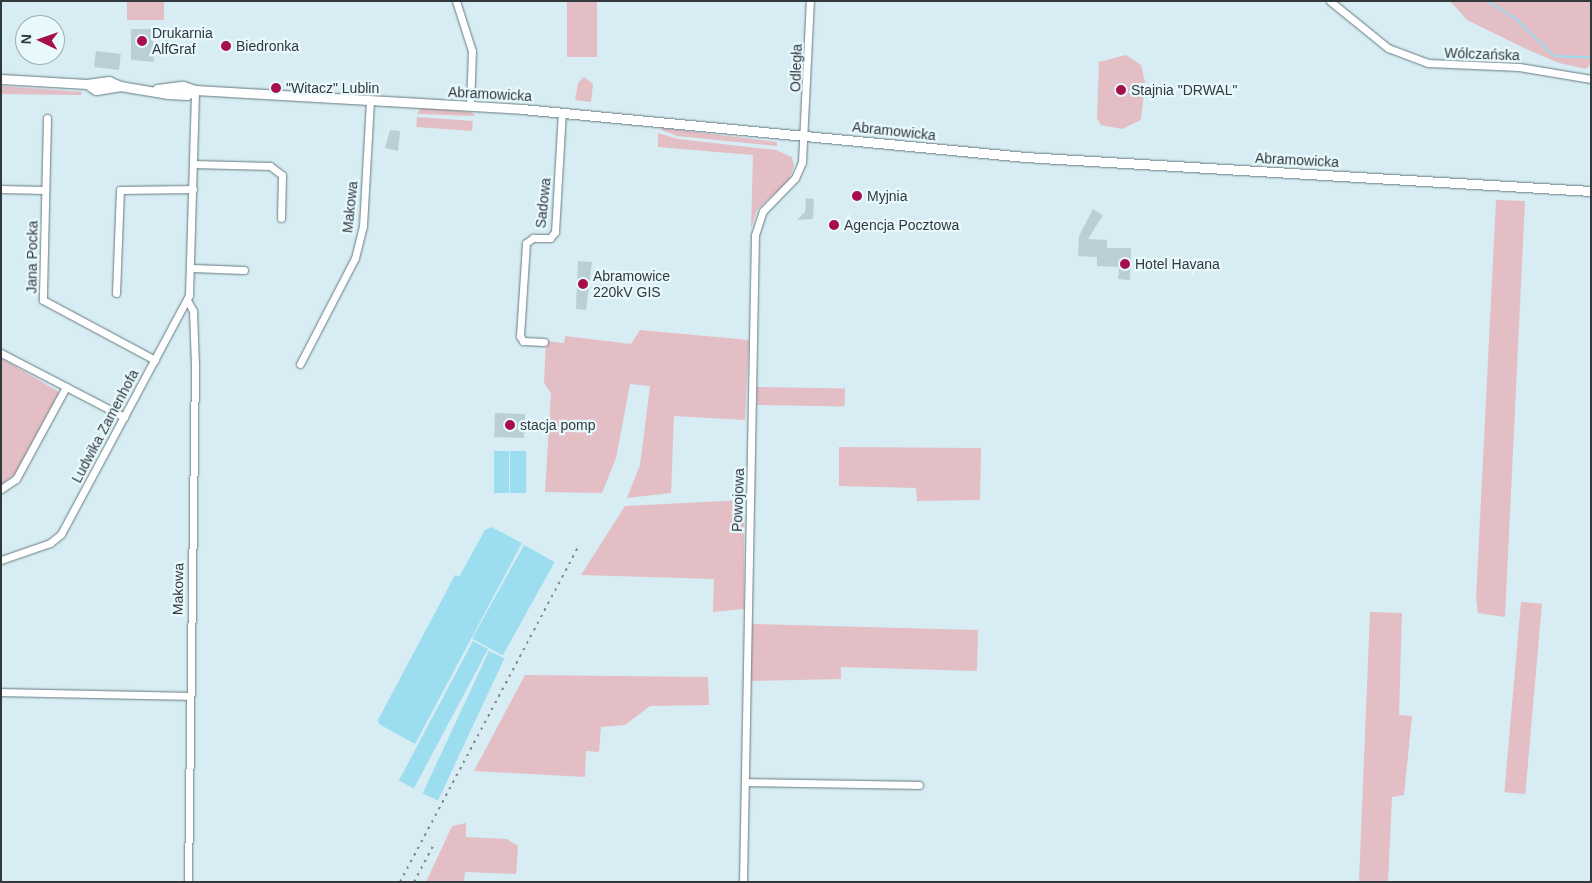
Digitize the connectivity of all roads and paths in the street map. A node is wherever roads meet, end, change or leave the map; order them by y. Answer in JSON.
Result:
{"nodes":[{"id":1,"x":456,"y":1,"type":"edge"},
{"id":2,"x":810,"y":1,"type":"edge"},
{"id":3,"x":1330,"y":1,"type":"edge"},
{"id":4,"x":1,"y":79,"type":"edge"},
{"id":5,"x":1591,"y":79,"type":"edge"},
{"id":6,"x":195,"y":90,"type":"junction"},
{"id":7,"x":370,"y":100,"type":"junction"},
{"id":8,"x":470,"y":106,"type":"junction"},
{"id":9,"x":562,"y":112,"type":"junction"},
{"id":10,"x":47,"y":118,"type":"dead end"},
{"id":11,"x":805,"y":136,"type":"junction"},
{"id":12,"x":193,"y":164,"type":"junction"},
{"id":13,"x":1,"y":189,"type":"edge"},
{"id":14,"x":45,"y":190,"type":"junction"},
{"id":15,"x":192,"y":190,"type":"junction"},
{"id":16,"x":1591,"y":191,"type":"edge"},
{"id":17,"x":281,"y":218,"type":"dead end"},
{"id":18,"x":192,"y":268,"type":"junction"},
{"id":19,"x":244,"y":270,"type":"dead end"},
{"id":20,"x":116,"y":293,"type":"dead end"},
{"id":21,"x":186,"y":300,"type":"junction"},
{"id":22,"x":544,"y":342,"type":"dead end"},
{"id":23,"x":1,"y":353,"type":"edge"},
{"id":24,"x":155,"y":360,"type":"junction"},
{"id":25,"x":300,"y":364,"type":"dead end"},
{"id":26,"x":66,"y":387,"type":"junction"},
{"id":27,"x":124,"y":417,"type":"junction"},
{"id":28,"x":1,"y":489,"type":"edge"},
{"id":29,"x":1,"y":560,"type":"edge"},
{"id":30,"x":1,"y":692,"type":"edge"},
{"id":31,"x":190,"y":696,"type":"junction"},
{"id":32,"x":745,"y":782,"type":"junction"},
{"id":33,"x":919,"y":785,"type":"dead end"},
{"id":34,"x":188,"y":882,"type":"edge"},
{"id":35,"x":743,"y":882,"type":"edge"}],
"edges":[{"from":1,"to":8,"type":"street"},
{"from":2,"to":11,"type":"street","name":"Odległa"},
{"from":3,"to":5,"type":"street","name":"Wólczańska"},
{"from":4,"to":6,"type":"main road","name":"Abramowicka"},
{"from":6,"to":7,"type":"main road","name":"Abramowicka"},
{"from":6,"to":12,"type":"street","name":"Ludwika Zamenhofa"},
{"from":7,"to":8,"type":"main road","name":"Abramowicka"},
{"from":7,"to":25,"type":"street","name":"Makowa"},
{"from":8,"to":9,"type":"main road","name":"Abramowicka"},
{"from":9,"to":11,"type":"main road","name":"Abramowicka"},
{"from":9,"to":22,"type":"street","name":"Sadowa"},
{"from":10,"to":14,"type":"street","name":"Jana Pocka"},
{"from":11,"to":16,"type":"main road","name":"Abramowicka"},
{"from":11,"to":32,"type":"street","name":"Powojowa"},
{"from":12,"to":15,"type":"street","name":"Ludwika Zamenhofa"},
{"from":12,"to":17,"type":"street"},
{"from":13,"to":14,"type":"street"},
{"from":14,"to":24,"type":"street","name":"Jana Pocka"},
{"from":15,"to":18,"type":"street","name":"Ludwika Zamenhofa"},
{"from":15,"to":20,"type":"street"},
{"from":18,"to":19,"type":"street"},
{"from":18,"to":21,"type":"street","name":"Ludwika Zamenhofa"},
{"from":21,"to":24,"type":"street","name":"Ludwika Zamenhofa"},
{"from":21,"to":31,"type":"street","name":"Makowa"},
{"from":23,"to":26,"type":"street"},
{"from":24,"to":27,"type":"street","name":"Ludwika Zamenhofa"},
{"from":26,"to":27,"type":"street"},
{"from":26,"to":28,"type":"street"},
{"from":27,"to":29,"type":"street","name":"Ludwika Zamenhofa"},
{"from":30,"to":31,"type":"street"},
{"from":31,"to":34,"type":"street","name":"Makowa"},
{"from":32,"to":33,"type":"street"},
{"from":32,"to":35,"type":"street","name":"Powojowa"}]}
